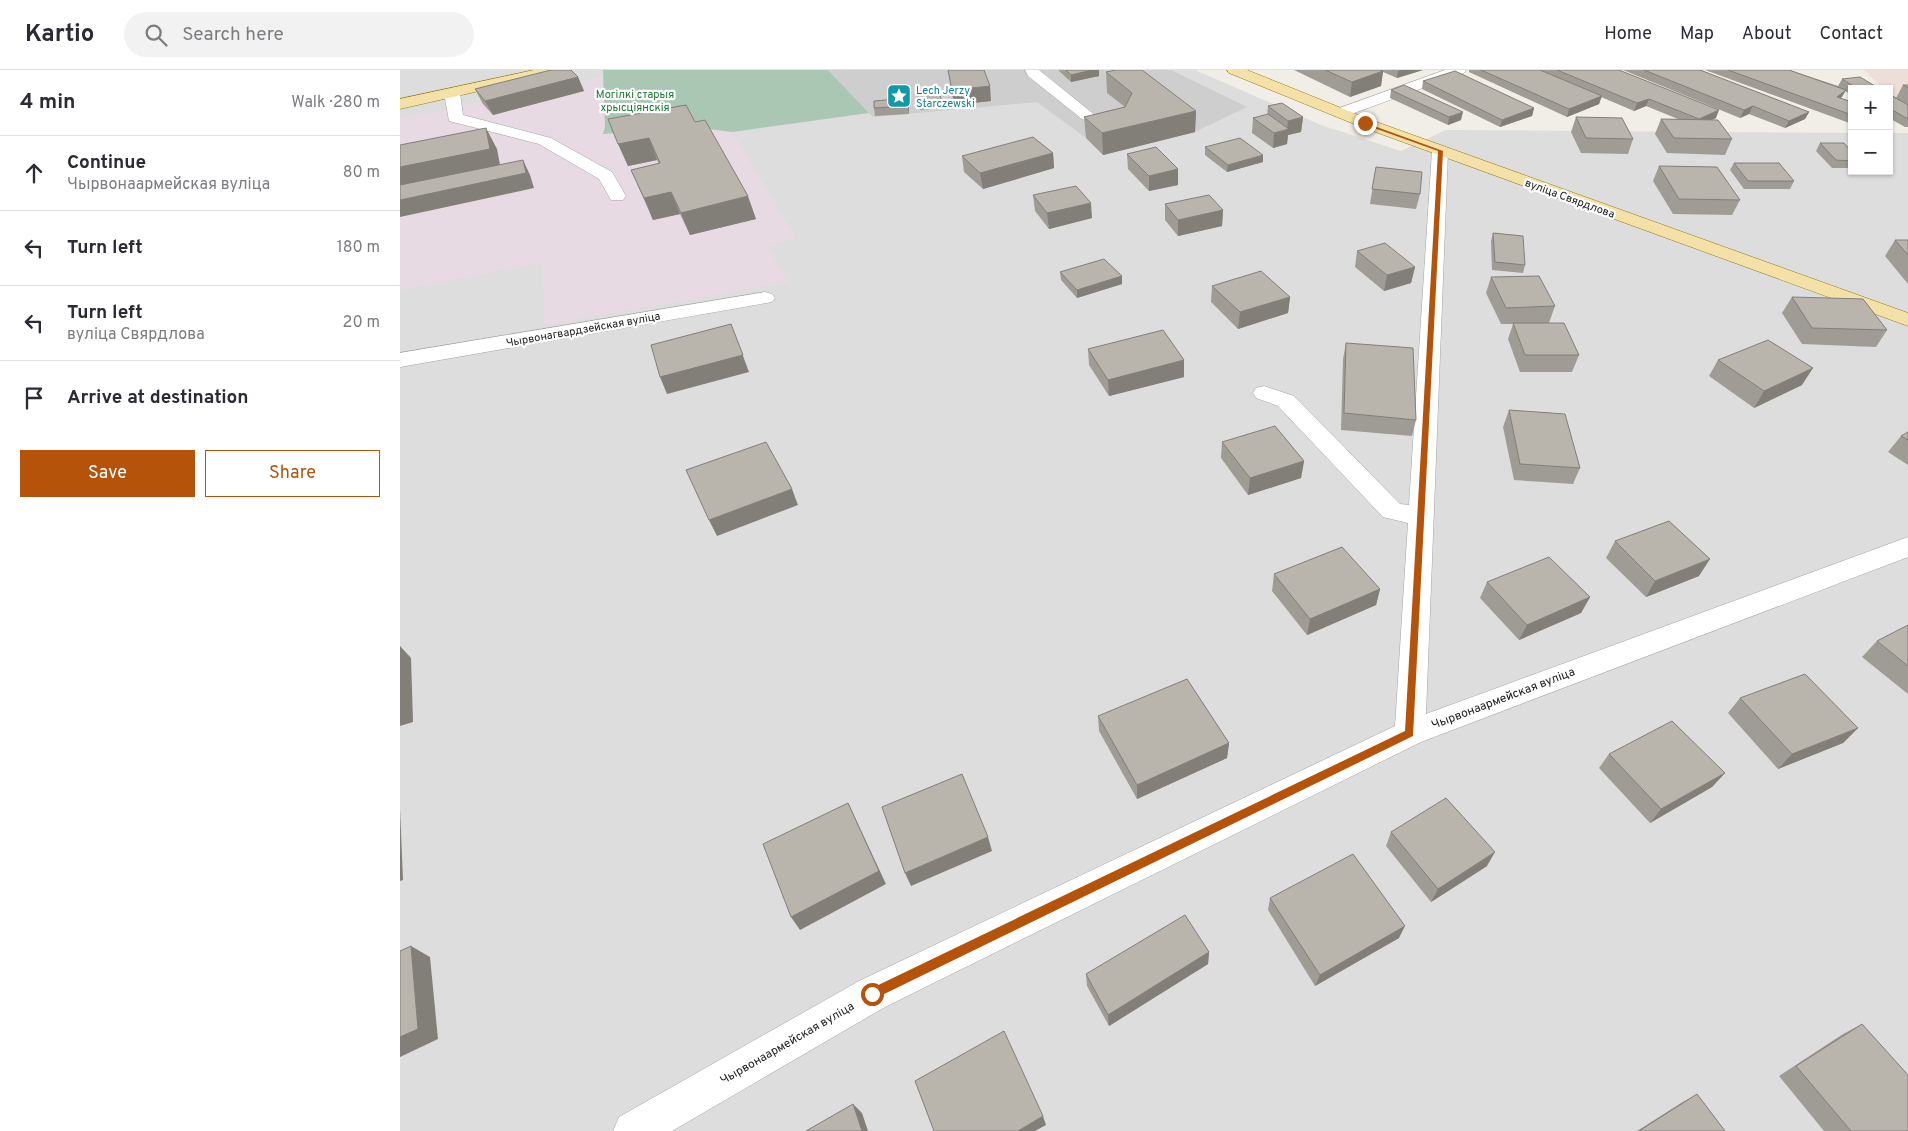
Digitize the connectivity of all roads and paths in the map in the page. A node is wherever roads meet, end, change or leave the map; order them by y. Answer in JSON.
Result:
{"nodes":[{"id":1,"x":554,"y":70,"type":"edge"},
{"id":2,"x":1032,"y":70,"type":"edge"},
{"id":3,"x":1234,"y":70,"type":"edge"},
{"id":4,"x":1459,"y":70,"type":"edge"},
{"id":5,"x":452,"y":93,"type":"junction"},
{"id":6,"x":400,"y":104,"type":"edge"},
{"id":7,"x":1340,"y":114,"type":"junction"},
{"id":8,"x":1088,"y":116,"type":"edge"},
{"id":9,"x":1440,"y":151,"type":"junction"},
{"id":10,"x":618,"y":196,"type":"dead end"},
{"id":11,"x":766,"y":298,"type":"dead end"},
{"id":12,"x":1908,"y":320,"type":"edge"},
{"id":13,"x":400,"y":360,"type":"edge"},
{"id":14,"x":1264,"y":393,"type":"dead end"},
{"id":15,"x":1422,"y":517,"type":"junction"},
{"id":16,"x":1908,"y":547,"type":"edge"},
{"id":17,"x":1410,"y":733,"type":"junction"},
{"id":18,"x":633,"y":1131,"type":"edge"}],
"edges":[{"from":1,"to":5,"type":"main road"},
{"from":2,"to":8,"type":"street"},
{"from":3,"to":7,"type":"main road","name":"вуліца Свярдлова"},
{"from":4,"to":7,"type":"street"},
{"from":5,"to":6,"type":"main road"},
{"from":5,"to":10,"type":"street"},
{"from":7,"to":9,"type":"main road","name":"вуліца Свярдлова"},
{"from":9,"to":12,"type":"main road","name":"вуліца Свярдлова"},
{"from":9,"to":15,"type":"street"},
{"from":11,"to":13,"type":"street","name":"Чырвонагвардзейская вуліца"},
{"from":14,"to":15,"type":"street"},
{"from":15,"to":17,"type":"street"},
{"from":16,"to":17,"type":"street","name":"Чырвонаармейская вуліца"},
{"from":17,"to":18,"type":"street","name":"Чырвонаармейская вуліца"}]}
